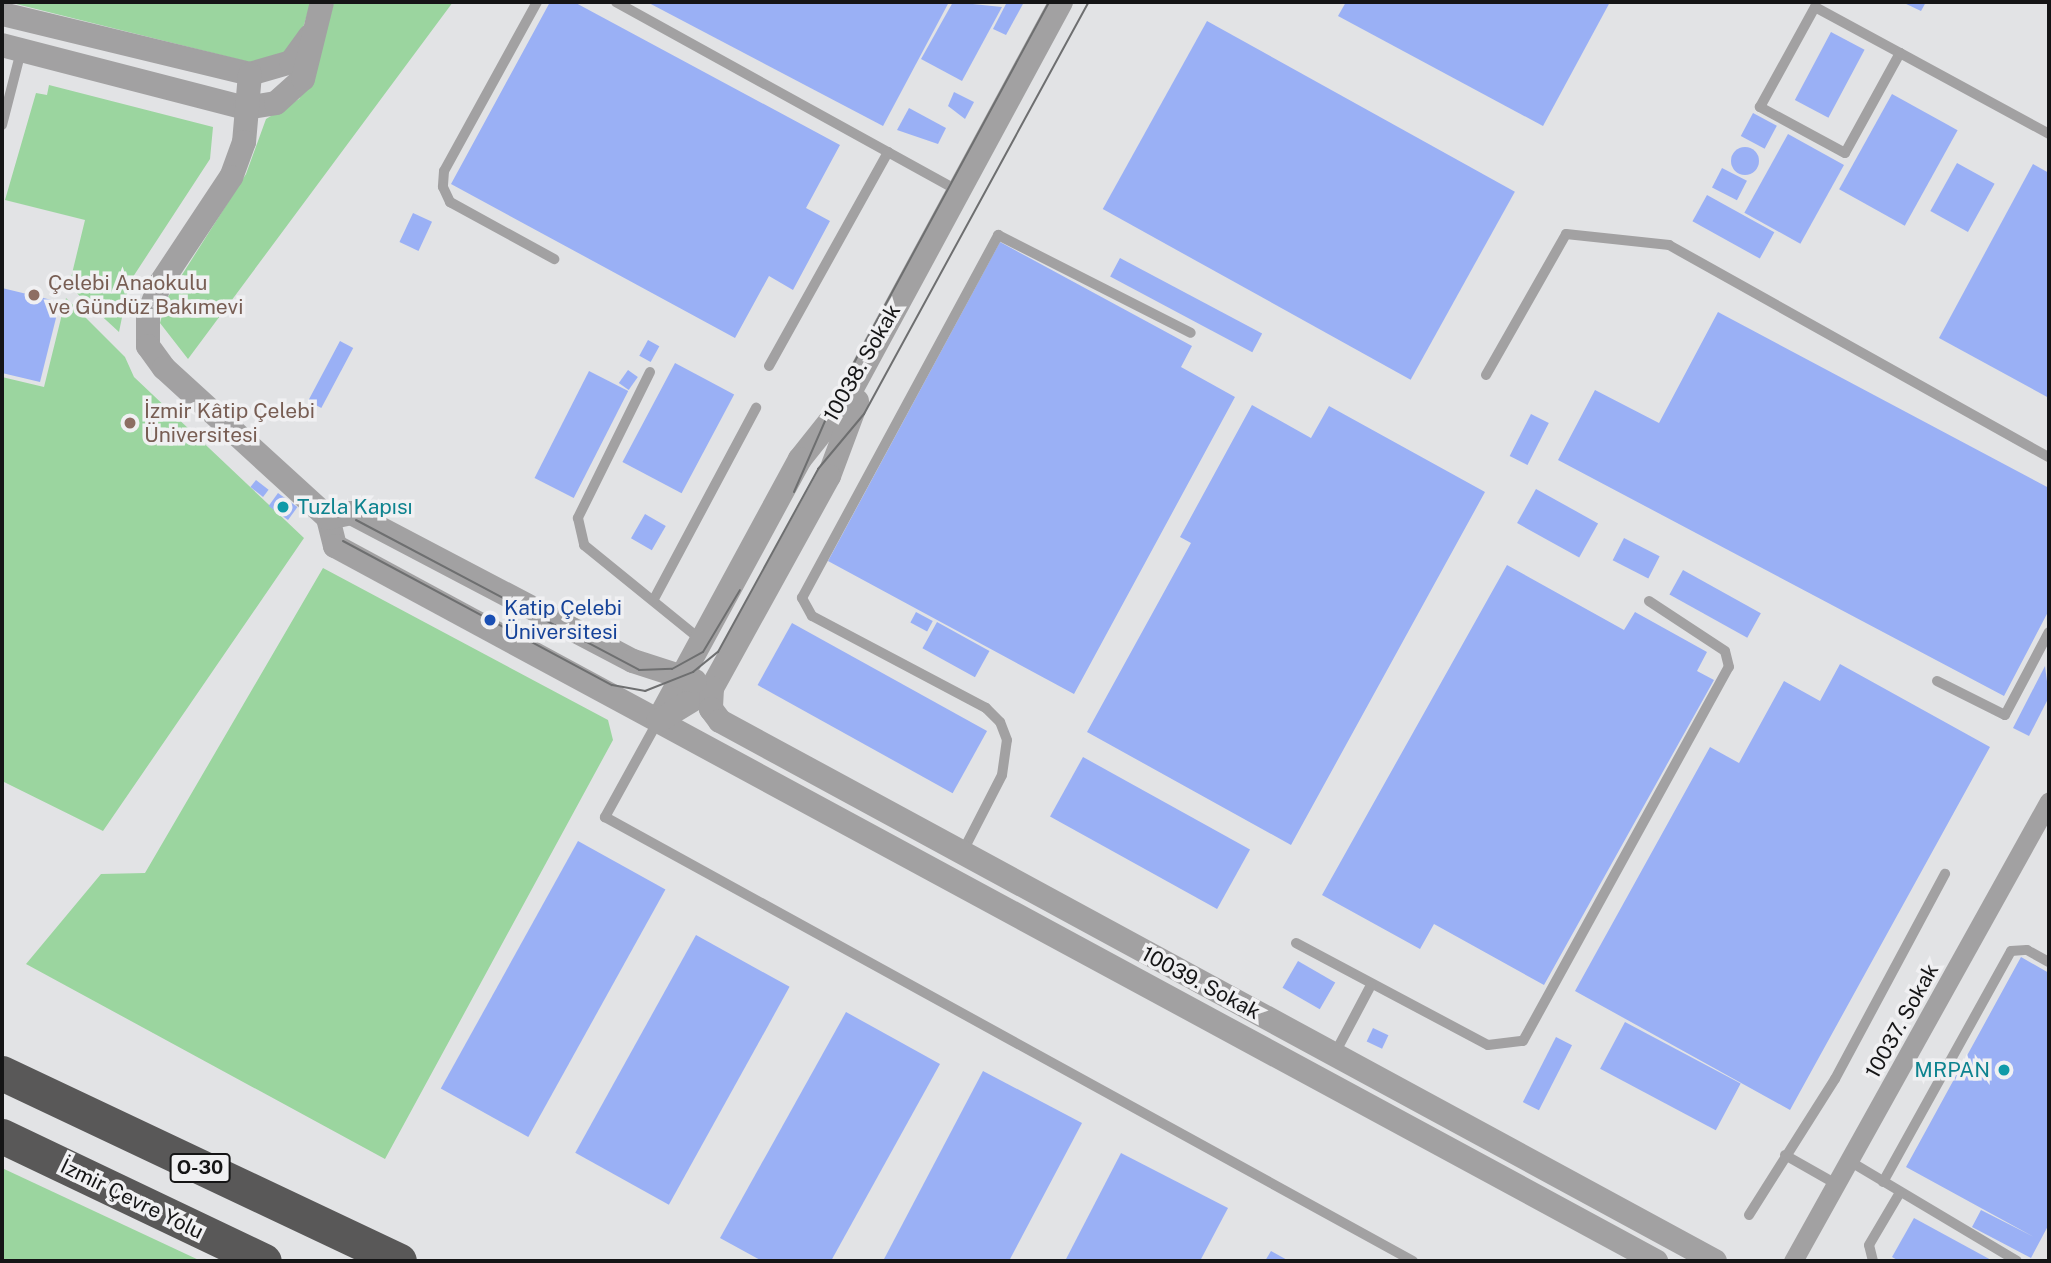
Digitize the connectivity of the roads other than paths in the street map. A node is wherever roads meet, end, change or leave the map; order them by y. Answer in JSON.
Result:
{"nodes":[{"id":1,"x":537,"y":2,"type":"edge"},
{"id":2,"x":616,"y":2,"type":"edge"},
{"id":3,"x":1061,"y":2,"type":"edge"},
{"id":4,"x":1077,"y":2,"type":"edge"},
{"id":5,"x":320,"y":13,"type":"edge"},
{"id":6,"x":2,"y":14,"type":"edge"},
{"id":7,"x":11,"y":48,"type":"edge"},
{"id":8,"x":1900,"y":53,"type":"junction"},
{"id":9,"x":250,"y":74,"type":"junction"},
{"id":10,"x":6,"y":91,"type":"edge"},
{"id":11,"x":246,"y":108,"type":"junction"},
{"id":12,"x":2,"y":125,"type":"edge"},
{"id":13,"x":2049,"y":134,"type":"edge"},
{"id":14,"x":888,"y":152,"type":"junction"},
{"id":15,"x":958,"y":191,"type":"junction"},
{"id":16,"x":554,"y":259,"type":"dead end"},
{"id":17,"x":1191,"y":333,"type":"dead end"},
{"id":18,"x":769,"y":366,"type":"dead end"},
{"id":19,"x":650,"y":372,"type":"dead end"},
{"id":20,"x":1486,"y":375,"type":"dead end"},
{"id":21,"x":756,"y":408,"type":"dead end"},
{"id":22,"x":2049,"y":457,"type":"edge"},
{"id":23,"x":328,"y":518,"type":"junction"},
{"id":24,"x":654,"y":599,"type":"junction"},
{"id":25,"x":1649,"y":601,"type":"dead end"},
{"id":26,"x":2049,"y":632,"type":"edge"},
{"id":27,"x":702,"y":640,"type":"junction"},
{"id":28,"x":682,"y":677,"type":"junction"},
{"id":29,"x":1937,"y":681,"type":"dead end"},
{"id":30,"x":712,"y":688,"type":"junction"},
{"id":31,"x":658,"y":721,"type":"junction"},
{"id":32,"x":2049,"y":801,"type":"edge"},
{"id":33,"x":962,"y":853,"type":"junction"},
{"id":34,"x":1945,"y":874,"type":"dead end"},
{"id":35,"x":1296,"y":943,"type":"dead end"},
{"id":36,"x":2049,"y":962,"type":"edge"},
{"id":37,"x":1371,"y":985,"type":"junction"},
{"id":38,"x":1334,"y":1055,"type":"junction"},
{"id":39,"x":2,"y":1073,"type":"edge"},
{"id":40,"x":2,"y":1136,"type":"edge"},
{"id":41,"x":1785,"y":1155,"type":"junction"},
{"id":42,"x":1851,"y":1162,"type":"junction"},
{"id":43,"x":1883,"y":1182,"type":"junction"},
{"id":44,"x":1838,"y":1185,"type":"junction"},
{"id":45,"x":1899,"y":1195,"type":"junction"},
{"id":46,"x":1749,"y":1215,"type":"dead end"},
{"id":47,"x":264,"y":1261,"type":"edge"},
{"id":48,"x":399,"y":1261,"type":"edge"},
{"id":49,"x":1413,"y":1261,"type":"edge"},
{"id":50,"x":1656,"y":1261,"type":"edge"},
{"id":51,"x":1715,"y":1261,"type":"edge"},
{"id":52,"x":1794,"y":1261,"type":"edge"},
{"id":53,"x":1873,"y":1261,"type":"edge"},
{"id":54,"x":2017,"y":1261,"type":"edge"}],
"edges":[{"from":1,"to":16,"type":"lane"},
{"from":2,"to":14,"type":"lane"},
{"from":3,"to":15,"type":"street","name":"10038. Sokak"},
{"from":4,"to":30,"type":"street","name":"10038. Sokak"},
{"from":5,"to":9,"type":"street"},
{"from":5,"to":11,"type":"street"},
{"from":6,"to":9,"type":"street"},
{"from":7,"to":10,"type":"lane"},
{"from":7,"to":11,"type":"street"},
{"from":8,"to":8,"type":"lane"},
{"from":8,"to":13,"type":"lane"},
{"from":9,"to":11,"type":"street"},
{"from":10,"to":12,"type":"lane"},
{"from":11,"to":23,"type":"street"},
{"from":14,"to":15,"type":"lane"},
{"from":14,"to":18,"type":"lane"},
{"from":15,"to":27,"type":"street","name":"10038. Sokak"},
{"from":17,"to":33,"type":"lane"},
{"from":19,"to":24,"type":"lane"},
{"from":20,"to":22,"type":"lane"},
{"from":21,"to":24,"type":"lane"},
{"from":23,"to":28,"type":"street"},
{"from":23,"to":31,"type":"street","name":"10039. Sokak"},
{"from":24,"to":27,"type":"lane"},
{"from":25,"to":37,"type":"lane"},
{"from":26,"to":29,"type":"lane"},
{"from":27,"to":28,"type":"street","name":"10038. Sokak"},
{"from":28,"to":30,"type":"street"},
{"from":28,"to":31,"type":"street","name":"10038. Sokak"},
{"from":30,"to":31,"type":"street"},
{"from":30,"to":33,"type":"street","name":"10039. Sokak"},
{"from":31,"to":49,"type":"lane"},
{"from":31,"to":50,"type":"street","name":"10039. Sokak"},
{"from":32,"to":42,"type":"street","name":"10037. Sokak"},
{"from":33,"to":38,"type":"street","name":"10039. Sokak"},
{"from":34,"to":41,"type":"lane"},
{"from":35,"to":37,"type":"lane"},
{"from":36,"to":43,"type":"lane"},
{"from":37,"to":38,"type":"lane"},
{"from":38,"to":51,"type":"street","name":"10039. Sokak"},
{"from":39,"to":48,"type":"highway","number":"O-30"},
{"from":40,"to":47,"type":"highway","name":"İzmir Çevre Yolu","number":"O-30"},
{"from":41,"to":44,"type":"lane"},
{"from":41,"to":46,"type":"lane"},
{"from":42,"to":43,"type":"lane"},
{"from":42,"to":44,"type":"street","name":"10037. Sokak"},
{"from":43,"to":45,"type":"lane"},
{"from":44,"to":52,"type":"street","name":"10037. Sokak"},
{"from":45,"to":53,"type":"lane"},
{"from":45,"to":54,"type":"lane"}]}
